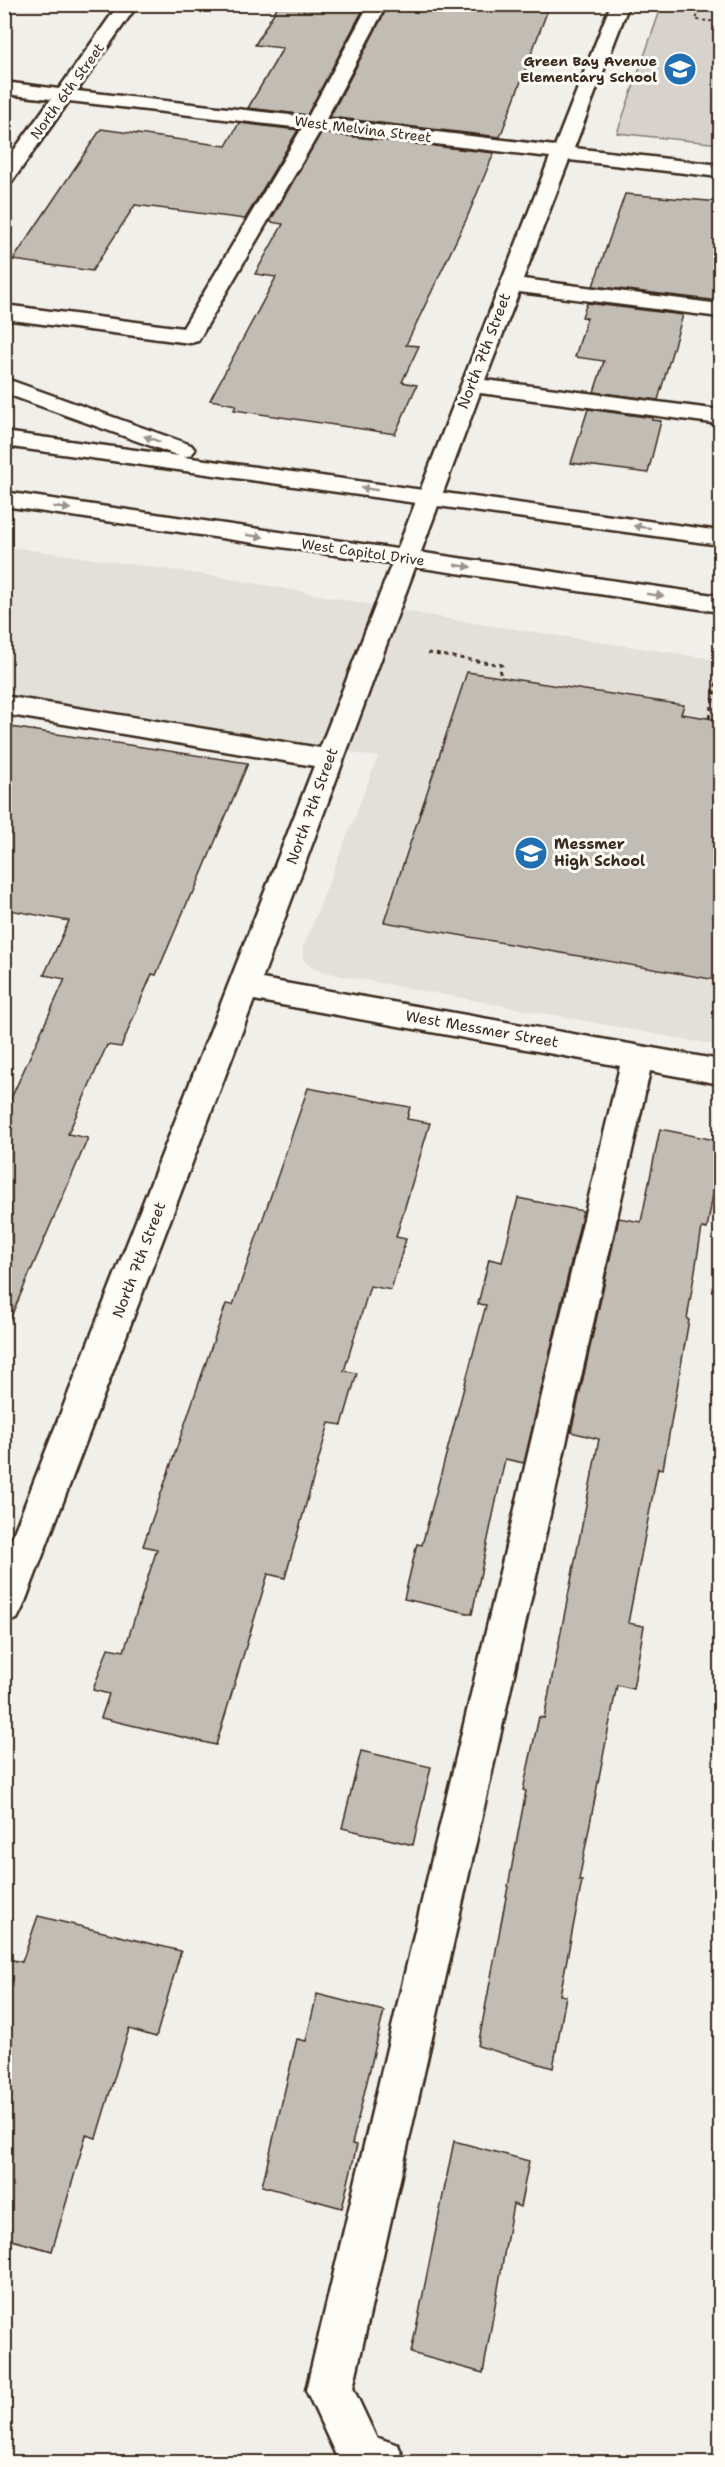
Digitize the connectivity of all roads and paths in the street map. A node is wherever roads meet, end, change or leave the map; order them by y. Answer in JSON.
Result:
{"nodes":[{"id":1,"x":129,"y":4,"type":"edge"},
{"id":2,"x":378,"y":4,"type":"edge"},
{"id":3,"x":620,"y":4,"type":"edge"},
{"id":4,"x":701,"y":4,"type":"edge"},
{"id":5,"x":720,"y":22,"type":"edge"},
{"id":6,"x":4,"y":88,"type":"edge"},
{"id":7,"x":64,"y":95,"type":"junction"},
{"id":8,"x":314,"y":124,"type":"junction"},
{"id":9,"x":561,"y":153,"type":"junction"},
{"id":10,"x":720,"y":171,"type":"edge"},
{"id":11,"x":4,"y":178,"type":"edge"},
{"id":12,"x":510,"y":284,"type":"junction"},
{"id":13,"x":720,"y":311,"type":"edge"},
{"id":14,"x":4,"y":312,"type":"edge"},
{"id":15,"x":4,"y":385,"type":"edge"},
{"id":16,"x":471,"y":385,"type":"junction"},
{"id":17,"x":720,"y":417,"type":"edge"},
{"id":18,"x":4,"y":439,"type":"edge"},
{"id":19,"x":246,"y":473,"type":"junction"},
{"id":20,"x":427,"y":497,"type":"junction"},
{"id":21,"x":4,"y":499,"type":"edge"},
{"id":22,"x":720,"y":538,"type":"edge"},
{"id":23,"x":405,"y":558,"type":"junction"},
{"id":24,"x":720,"y":604,"type":"edge"},
{"id":25,"x":428,"y":653,"type":"dead end"},
{"id":26,"x":720,"y":666,"type":"edge"},
{"id":27,"x":499,"y":677,"type":"dead end"},
{"id":28,"x":4,"y":705,"type":"edge"},
{"id":29,"x":709,"y":718,"type":"dead end"},
{"id":30,"x":329,"y":759,"type":"junction"},
{"id":31,"x":244,"y":987,"type":"junction"},
{"id":32,"x":638,"y":1057,"type":"junction"},
{"id":33,"x":720,"y":1072,"type":"edge"},
{"id":34,"x":4,"y":1607,"type":"edge"},
{"id":35,"x":371,"y":2460,"type":"edge"}],
"edges":[{"from":1,"to":7,"type":"street","name":"North 6th Street"},
{"from":2,"to":8,"type":"street"},
{"from":3,"to":9,"type":"street","name":"North 7th Street"},
{"from":4,"to":5,"type":"path"},
{"from":6,"to":7,"type":"street","name":"West Melvina Street"},
{"from":7,"to":8,"type":"street","name":"West Melvina Street"},
{"from":7,"to":11,"type":"street","name":"North 6th Street"},
{"from":8,"to":9,"type":"street","name":"West Melvina Street"},
{"from":8,"to":14,"type":"street"},
{"from":9,"to":10,"type":"street","name":"West Melvina Street"},
{"from":9,"to":12,"type":"street","name":"North 7th Street"},
{"from":12,"to":13,"type":"street"},
{"from":12,"to":16,"type":"street","name":"North 7th Street"},
{"from":19,"to":15,"type":"street","one_way":true},
{"from":16,"to":17,"type":"street"},
{"from":16,"to":20,"type":"street","name":"North 7th Street"},
{"from":18,"to":19,"type":"street"},
{"from":20,"to":19,"type":"street","one_way":true},
{"from":22,"to":20,"type":"street","one_way":true},
{"from":20,"to":23,"type":"street","name":"North 7th Street"},
{"from":21,"to":23,"type":"street","name":"West Capitol Drive","one_way":true},
{"from":23,"to":24,"type":"street","name":"West Capitol Drive","one_way":true},
{"from":23,"to":30,"type":"street","name":"North 7th Street"},
{"from":25,"to":27,"type":"path"},
{"from":26,"to":29,"type":"path"},
{"from":28,"to":30,"type":"street"},
{"from":30,"to":31,"type":"street","name":"North 7th Street"},
{"from":31,"to":32,"type":"street","name":"West Messmer Street"},
{"from":31,"to":34,"type":"street","name":"North 7th Street"},
{"from":32,"to":33,"type":"street","name":"West Messmer Street"},
{"from":32,"to":35,"type":"street"}]}
